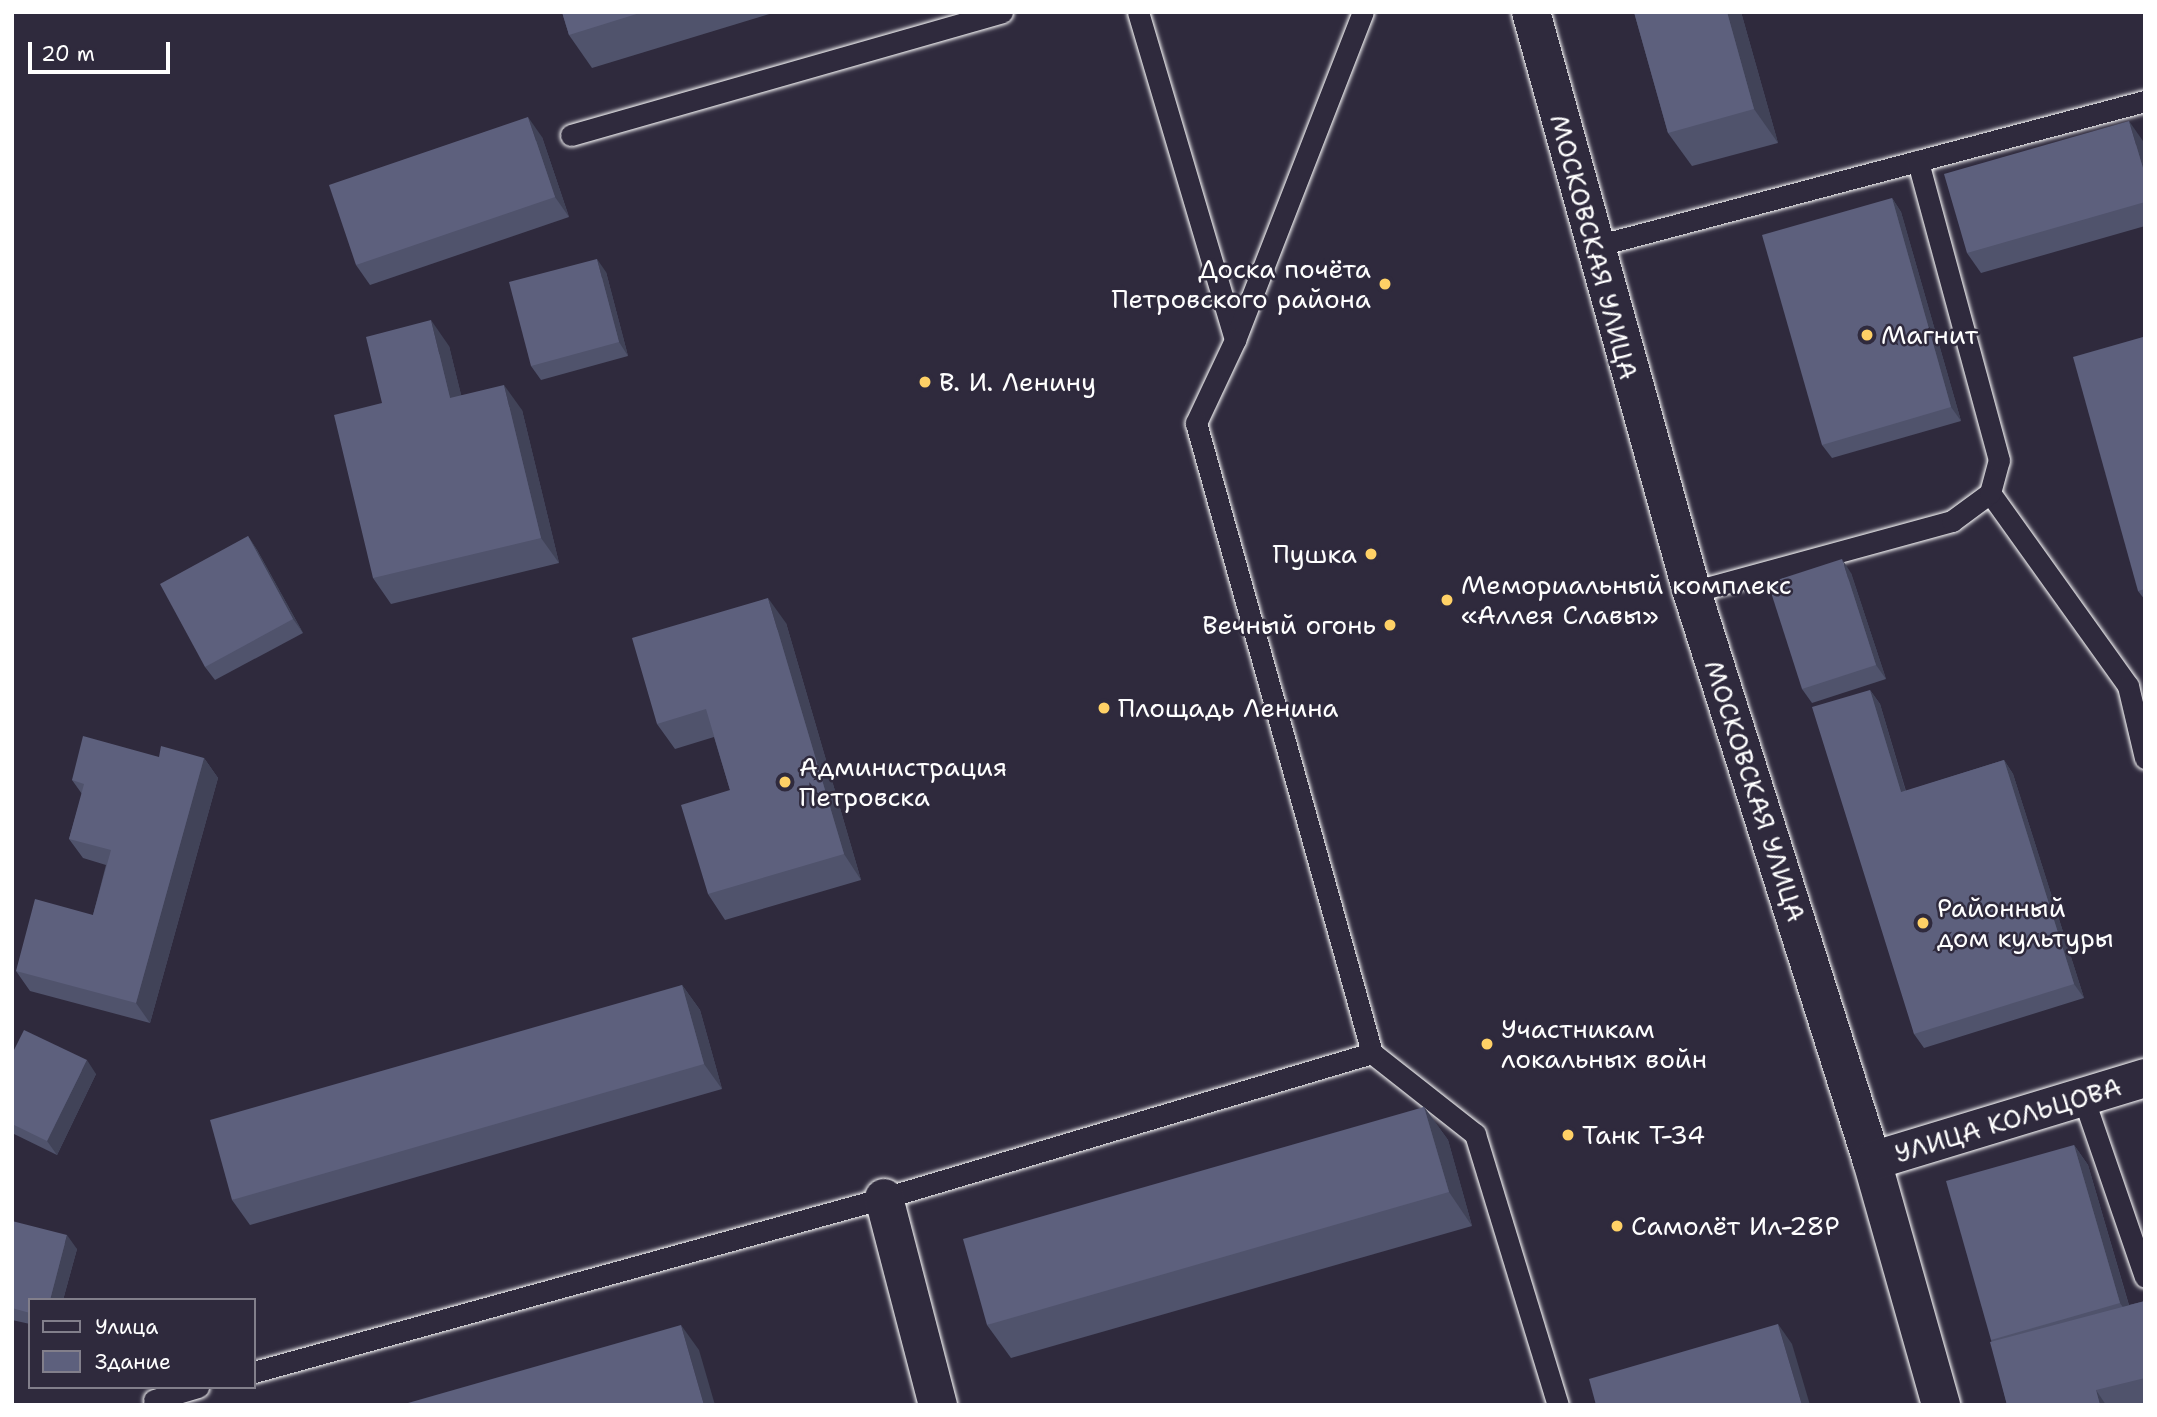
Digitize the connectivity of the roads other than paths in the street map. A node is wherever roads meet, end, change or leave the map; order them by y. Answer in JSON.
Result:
{"nodes":[{"id":1,"x":1002,"y":12,"type":"edge"},
{"id":2,"x":1138,"y":12,"type":"edge"},
{"id":3,"x":1363,"y":12,"type":"edge"},
{"id":4,"x":1531,"y":12,"type":"edge"},
{"id":5,"x":2145,"y":101,"type":"edge"},
{"id":6,"x":571,"y":135,"type":"dead end"},
{"id":7,"x":1918,"y":161,"type":"junction"},
{"id":8,"x":1592,"y":247,"type":"junction"},
{"id":9,"x":1236,"y":341,"type":"junction"},
{"id":10,"x":1990,"y":493,"type":"junction"},
{"id":11,"x":1692,"y":592,"type":"junction"},
{"id":12,"x":2145,"y":758,"type":"edge"},
{"id":13,"x":1372,"y":1053,"type":"junction"},
{"id":14,"x":2145,"y":1078,"type":"edge"},
{"id":15,"x":2083,"y":1097,"type":"junction"},
{"id":16,"x":1872,"y":1161,"type":"junction"},
{"id":17,"x":884,"y":1198,"type":"junction"},
{"id":18,"x":2145,"y":1276,"type":"edge"},
{"id":19,"x":256,"y":1371,"type":"edge"},
{"id":20,"x":191,"y":1389,"type":"edge"},
{"id":21,"x":154,"y":1400,"type":"dead end"},
{"id":22,"x":938,"y":1405,"type":"edge"},
{"id":23,"x":1558,"y":1405,"type":"edge"},
{"id":24,"x":1941,"y":1405,"type":"edge"}],
"edges":[{"from":1,"to":6,"type":"lane"},
{"from":2,"to":9,"type":"lane"},
{"from":3,"to":9,"type":"lane"},
{"from":4,"to":8,"type":"street","name":"МОСКОВСКАЯ УЛИЦА"},
{"from":5,"to":7,"type":"lane"},
{"from":7,"to":8,"type":"lane"},
{"from":7,"to":10,"type":"lane"},
{"from":8,"to":11,"type":"street","name":"МОСКОВСКАЯ УЛИЦА"},
{"from":9,"to":13,"type":"lane"},
{"from":10,"to":11,"type":"lane"},
{"from":10,"to":12,"type":"lane"},
{"from":11,"to":16,"type":"street","name":"МОСКОВСКАЯ УЛИЦА"},
{"from":13,"to":17,"type":"lane"},
{"from":13,"to":23,"type":"lane"},
{"from":14,"to":15,"type":"street","name":"УЛИЦА КОЛЬЦОВА"},
{"from":15,"to":16,"type":"street","name":"УЛИЦА КОЛЬЦОВА"},
{"from":15,"to":18,"type":"lane"},
{"from":16,"to":24,"type":"street","name":"МОСКОВСКАЯ УЛИЦА"},
{"from":17,"to":19,"type":"lane"},
{"from":17,"to":22,"type":"street"},
{"from":20,"to":21,"type":"lane"}]}
